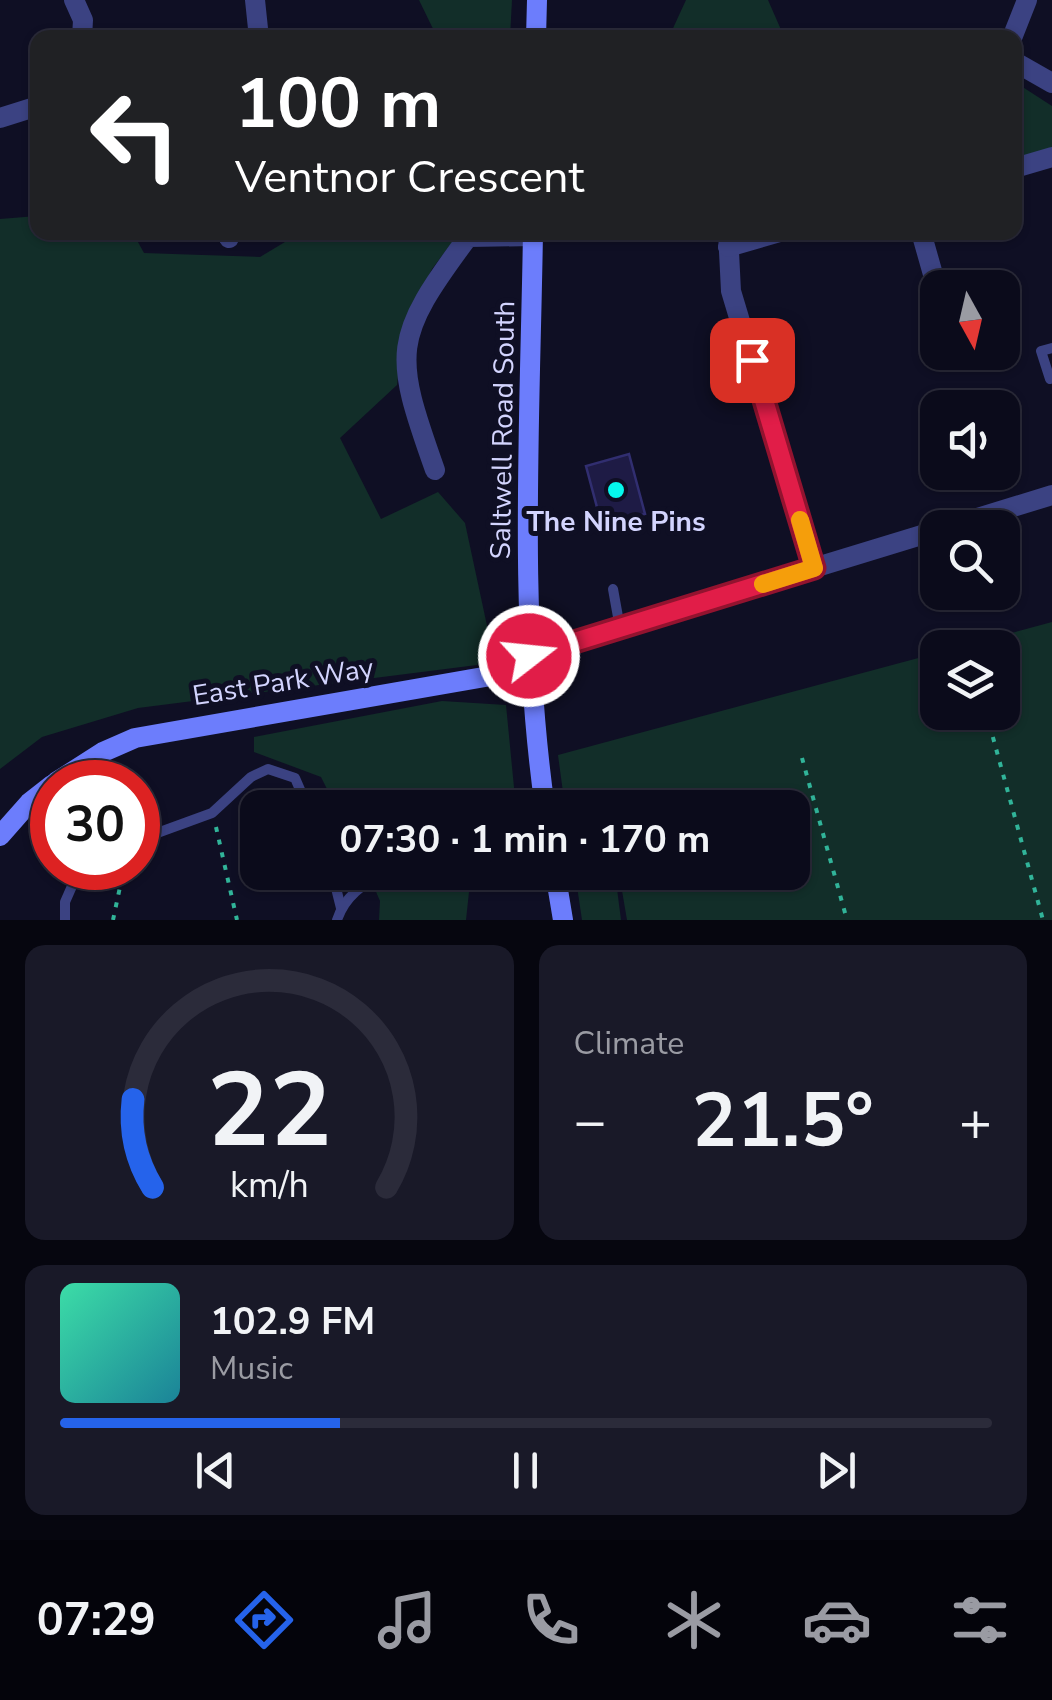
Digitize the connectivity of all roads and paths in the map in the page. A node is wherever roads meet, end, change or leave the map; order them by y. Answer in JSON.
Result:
{"nodes":[{"id":1,"x":74,"y":0,"type":"edge"},
{"id":2,"x":255,"y":0,"type":"edge"},
{"id":3,"x":536,"y":0,"type":"edge"},
{"id":4,"x":1027,"y":0,"type":"edge"},
{"id":5,"x":82,"y":30,"type":"edge"},
{"id":6,"x":258,"y":30,"type":"edge"},
{"id":7,"x":536,"y":30,"type":"edge"},
{"id":8,"x":1015,"y":30,"type":"edge"},
{"id":9,"x":1022,"y":66,"type":"edge"},
{"id":10,"x":1052,"y":83,"type":"edge"},
{"id":11,"x":30,"y":109,"type":"edge"},
{"id":12,"x":0,"y":118,"type":"edge"},
{"id":13,"x":1052,"y":158,"type":"edge"},
{"id":14,"x":1022,"y":166,"type":"edge"},
{"id":15,"x":466,"y":240,"type":"edge"},
{"id":16,"x":533,"y":240,"type":"edge"},
{"id":17,"x":728,"y":240,"type":"edge"},
{"id":18,"x":923,"y":240,"type":"edge"},
{"id":19,"x":932,"y":270,"type":"edge"},
{"id":20,"x":1052,"y":348,"type":"edge"},
{"id":21,"x":1050,"y":379,"type":"edge"},
{"id":22,"x":435,"y":470,"type":"dead end"},
{"id":23,"x":1052,"y":495,"type":"edge"},
{"id":24,"x":1003,"y":510,"type":"edge"},
{"id":25,"x":920,"y":536,"type":"edge"},
{"id":26,"x":814,"y":568,"type":"junction"},
{"id":27,"x":613,"y":590,"type":"dead end"},
{"id":28,"x":620,"y":629,"type":"junction"},
{"id":29,"x":530,"y":662,"type":"junction"},
{"id":30,"x":991,"y":730,"type":"edge"},
{"id":31,"x":802,"y":758,"type":"dead end"},
{"id":32,"x":91,"y":760,"type":"edge"},
{"id":33,"x":300,"y":790,"type":"edge"},
{"id":34,"x":543,"y":790,"type":"edge"},
{"id":35,"x":30,"y":802,"type":"edge"},
{"id":36,"x":212,"y":813,"type":"junction"},
{"id":37,"x":160,"y":832,"type":"edge"},
{"id":38,"x":0,"y":836,"type":"edge"},
{"id":39,"x":70,"y":890,"type":"edge"},
{"id":40,"x":119,"y":890,"type":"edge"},
{"id":41,"x":357,"y":890,"type":"edge"},
{"id":42,"x":558,"y":890,"type":"edge"},
{"id":43,"x":339,"y":914,"type":"edge"},
{"id":44,"x":65,"y":920,"type":"edge"},
{"id":45,"x":113,"y":920,"type":"edge"},
{"id":46,"x":238,"y":920,"type":"edge"},
{"id":47,"x":563,"y":920,"type":"edge"},
{"id":48,"x":846,"y":920,"type":"edge"},
{"id":49,"x":1043,"y":920,"type":"edge"}],
"edges":[{"from":1,"to":5,"type":"street"},
{"from":2,"to":6,"type":"street"},
{"from":3,"to":7,"type":"street"},
{"from":4,"to":8,"type":"street"},
{"from":9,"to":10,"type":"street"},
{"from":11,"to":12,"type":"street"},
{"from":13,"to":14,"type":"street"},
{"from":15,"to":22,"type":"street"},
{"from":16,"to":29,"type":"street","name":"Saltwell Road South"},
{"from":17,"to":26,"type":"street"},
{"from":18,"to":19,"type":"street"},
{"from":20,"to":21,"type":"lane"},
{"from":23,"to":24,"type":"street"},
{"from":25,"to":26,"type":"street"},
{"from":26,"to":28,"type":"street"},
{"from":27,"to":28,"type":"lane"},
{"from":28,"to":29,"type":"street"},
{"from":29,"to":32,"type":"street","name":"East Park Way"},
{"from":29,"to":34,"type":"street","name":"Saltwell Road South"},
{"from":30,"to":49,"type":"path"},
{"from":31,"to":48,"type":"path"},
{"from":33,"to":36,"type":"lane"},
{"from":35,"to":38,"type":"street","name":"East Park Way"},
{"from":36,"to":37,"type":"lane"},
{"from":36,"to":46,"type":"path"},
{"from":39,"to":44,"type":"lane"},
{"from":40,"to":45,"type":"path"},
{"from":41,"to":43,"type":"lane"},
{"from":42,"to":47,"type":"street"}]}
